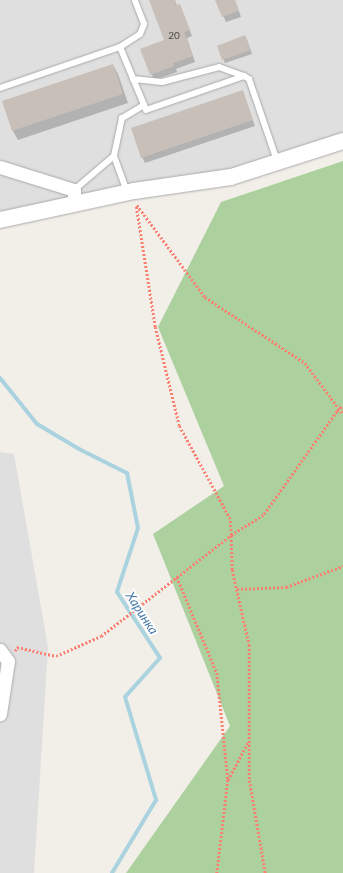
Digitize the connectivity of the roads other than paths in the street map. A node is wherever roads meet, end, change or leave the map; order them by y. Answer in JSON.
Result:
{"nodes":[{"id":1,"x":135,"y":0,"type":"edge"},
{"id":2,"x":120,"y":47,"type":"junction"},
{"id":3,"x":244,"y":76,"type":"junction"},
{"id":4,"x":133,"y":79,"type":"junction"},
{"id":5,"x":0,"y":88,"type":"edge"},
{"id":6,"x":144,"y":105,"type":"junction"},
{"id":7,"x":343,"y":141,"type":"edge"},
{"id":8,"x":114,"y":156,"type":"junction"},
{"id":9,"x":277,"y":163,"type":"junction"},
{"id":10,"x":0,"y":167,"type":"edge"},
{"id":11,"x":127,"y":192,"type":"junction"},
{"id":12,"x":74,"y":197,"type":"junction"},
{"id":13,"x":0,"y":220,"type":"edge"},
{"id":14,"x":0,"y":650,"type":"edge"},
{"id":15,"x":0,"y":714,"type":"edge"}],
"edges":[{"from":1,"to":2,"type":"lane"},
{"from":2,"to":4,"type":"lane"},
{"from":2,"to":5,"type":"lane"},
{"from":3,"to":4,"type":"lane"},
{"from":3,"to":6,"type":"lane"},
{"from":3,"to":9,"type":"lane"},
{"from":4,"to":6,"type":"lane"},
{"from":6,"to":8,"type":"lane"},
{"from":7,"to":9,"type":"street"},
{"from":8,"to":11,"type":"lane"},
{"from":8,"to":12,"type":"lane"},
{"from":9,"to":11,"type":"street"},
{"from":10,"to":12,"type":"street"},
{"from":11,"to":12,"type":"street"},
{"from":12,"to":13,"type":"street"},
{"from":14,"to":15,"type":"street"}]}
